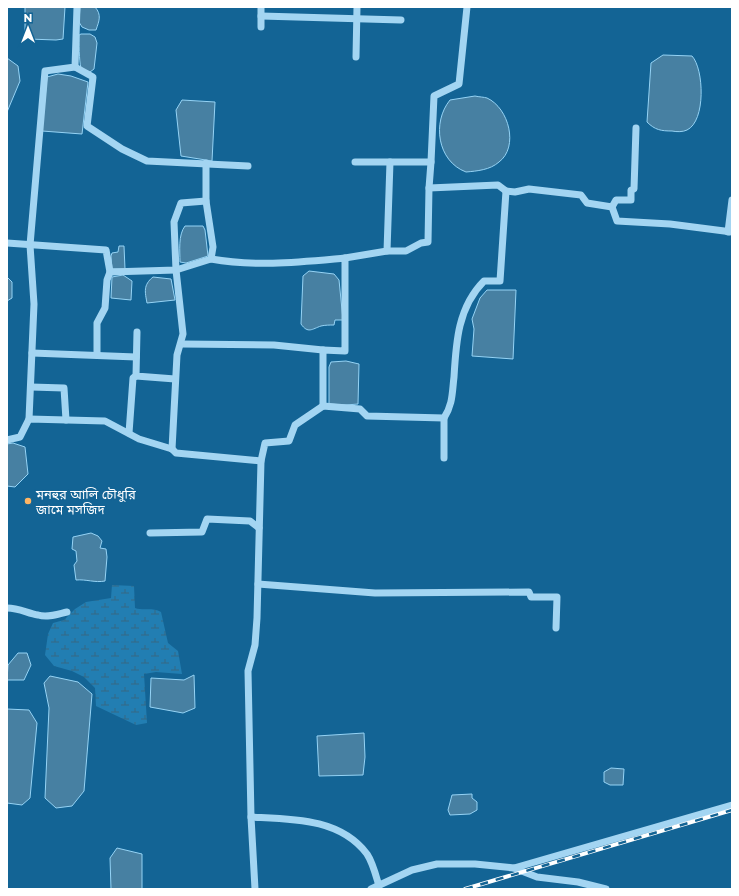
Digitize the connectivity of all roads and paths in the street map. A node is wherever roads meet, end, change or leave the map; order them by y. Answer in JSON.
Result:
{"nodes":[{"id":1,"x":77,"y":7,"type":"edge"},
{"id":2,"x":261,"y":7,"type":"edge"},
{"id":3,"x":357,"y":7,"type":"edge"},
{"id":4,"x":467,"y":7,"type":"edge"},
{"id":5,"x":261,"y":16,"type":"junction"},
{"id":6,"x":357,"y":18,"type":"junction"},
{"id":7,"x":401,"y":20,"type":"dead end"},
{"id":8,"x":261,"y":27,"type":"dead end"},
{"id":9,"x":356,"y":57,"type":"dead end"},
{"id":10,"x":75,"y":67,"type":"junction"},
{"id":11,"x":636,"y":128,"type":"dead end"},
{"id":12,"x":354,"y":162,"type":"dead end"},
{"id":13,"x":390,"y":162,"type":"junction"},
{"id":14,"x":432,"y":162,"type":"junction"},
{"id":15,"x":206,"y":163,"type":"junction"},
{"id":16,"x":248,"y":166,"type":"dead end"},
{"id":17,"x":429,"y":188,"type":"junction"},
{"id":18,"x":506,"y":191,"type":"junction"},
{"id":19,"x":206,"y":200,"type":"junction"},
{"id":20,"x":732,"y":200,"type":"edge"},
{"id":21,"x":612,"y":207,"type":"junction"},
{"id":22,"x":730,"y":232,"type":"edge"},
{"id":23,"x":7,"y":243,"type":"edge"},
{"id":24,"x":30,"y":244,"type":"junction"},
{"id":25,"x":387,"y":252,"type":"junction"},
{"id":26,"x":345,"y":258,"type":"junction"},
{"id":27,"x":211,"y":259,"type":"junction"},
{"id":28,"x":176,"y":270,"type":"junction"},
{"id":29,"x":110,"y":272,"type":"junction"},
{"id":30,"x":137,"y":332,"type":"dead end"},
{"id":31,"x":180,"y":344,"type":"junction"},
{"id":32,"x":324,"y":350,"type":"junction"},
{"id":33,"x":32,"y":353,"type":"junction"},
{"id":34,"x":97,"y":356,"type":"junction"},
{"id":35,"x":136,"y":357,"type":"junction"},
{"id":36,"x":136,"y":376,"type":"junction"},
{"id":37,"x":176,"y":379,"type":"junction"},
{"id":38,"x":31,"y":387,"type":"junction"},
{"id":39,"x":324,"y":406,"type":"junction"},
{"id":40,"x":444,"y":418,"type":"junction"},
{"id":41,"x":29,"y":419,"type":"junction"},
{"id":42,"x":66,"y":420,"type":"junction"},
{"id":43,"x":129,"y":433,"type":"junction"},
{"id":44,"x":7,"y":440,"type":"edge"},
{"id":45,"x":172,"y":449,"type":"junction"},
{"id":46,"x":444,"y":458,"type":"dead end"},
{"id":47,"x":262,"y":461,"type":"junction"},
{"id":48,"x":260,"y":528,"type":"junction"},
{"id":49,"x":150,"y":533,"type":"dead end"},
{"id":50,"x":258,"y":584,"type":"junction"},
{"id":51,"x":7,"y":608,"type":"edge"},
{"id":52,"x":67,"y":612,"type":"dead end"},
{"id":53,"x":556,"y":628,"type":"dead end"},
{"id":54,"x":732,"y":805,"type":"edge"},
{"id":55,"x":251,"y":817,"type":"junction"},
{"id":56,"x":514,"y":868,"type":"junction"},
{"id":57,"x":380,"y":886,"type":"junction"},
{"id":58,"x":255,"y":889,"type":"edge"},
{"id":59,"x":372,"y":889,"type":"edge"},
{"id":60,"x":606,"y":889,"type":"edge"}],
"edges":[{"from":1,"to":10,"type":"street"},
{"from":2,"to":5,"type":"street"},
{"from":3,"to":6,"type":"street"},
{"from":4,"to":14,"type":"street"},
{"from":5,"to":6,"type":"street"},
{"from":5,"to":8,"type":"street"},
{"from":6,"to":7,"type":"street"},
{"from":6,"to":9,"type":"street"},
{"from":10,"to":15,"type":"street"},
{"from":10,"to":24,"type":"street"},
{"from":11,"to":21,"type":"street"},
{"from":12,"to":13,"type":"street"},
{"from":13,"to":14,"type":"street"},
{"from":13,"to":25,"type":"street"},
{"from":14,"to":17,"type":"street"},
{"from":15,"to":16,"type":"street"},
{"from":15,"to":19,"type":"street"},
{"from":17,"to":18,"type":"street"},
{"from":17,"to":25,"type":"street"},
{"from":18,"to":21,"type":"street"},
{"from":18,"to":40,"type":"street"},
{"from":19,"to":27,"type":"street"},
{"from":19,"to":28,"type":"street"},
{"from":20,"to":22,"type":"street"},
{"from":21,"to":22,"type":"street"},
{"from":23,"to":24,"type":"street"},
{"from":24,"to":29,"type":"street"},
{"from":24,"to":33,"type":"street"},
{"from":25,"to":26,"type":"street"},
{"from":26,"to":27,"type":"street"},
{"from":26,"to":32,"type":"street"},
{"from":27,"to":28,"type":"street"},
{"from":28,"to":29,"type":"street"},
{"from":28,"to":31,"type":"street"},
{"from":29,"to":34,"type":"street"},
{"from":30,"to":35,"type":"street"},
{"from":31,"to":32,"type":"street"},
{"from":31,"to":37,"type":"street"},
{"from":32,"to":39,"type":"street"},
{"from":33,"to":34,"type":"street"},
{"from":33,"to":38,"type":"street"},
{"from":34,"to":35,"type":"street"},
{"from":35,"to":36,"type":"street"},
{"from":36,"to":37,"type":"street"},
{"from":36,"to":43,"type":"street"},
{"from":37,"to":45,"type":"street"},
{"from":38,"to":41,"type":"street"},
{"from":38,"to":42,"type":"street"},
{"from":39,"to":40,"type":"street"},
{"from":39,"to":47,"type":"street"},
{"from":40,"to":46,"type":"street"},
{"from":41,"to":42,"type":"street"},
{"from":41,"to":44,"type":"street"},
{"from":42,"to":43,"type":"street"},
{"from":43,"to":45,"type":"street"},
{"from":45,"to":47,"type":"street"},
{"from":47,"to":48,"type":"street"},
{"from":48,"to":49,"type":"street"},
{"from":48,"to":50,"type":"street"},
{"from":50,"to":53,"type":"street"},
{"from":50,"to":55,"type":"street"},
{"from":51,"to":52,"type":"street"},
{"from":54,"to":56,"type":"street"},
{"from":55,"to":57,"type":"street"},
{"from":55,"to":58,"type":"street"},
{"from":56,"to":57,"type":"street"},
{"from":56,"to":60,"type":"street"},
{"from":57,"to":59,"type":"street"}]}
